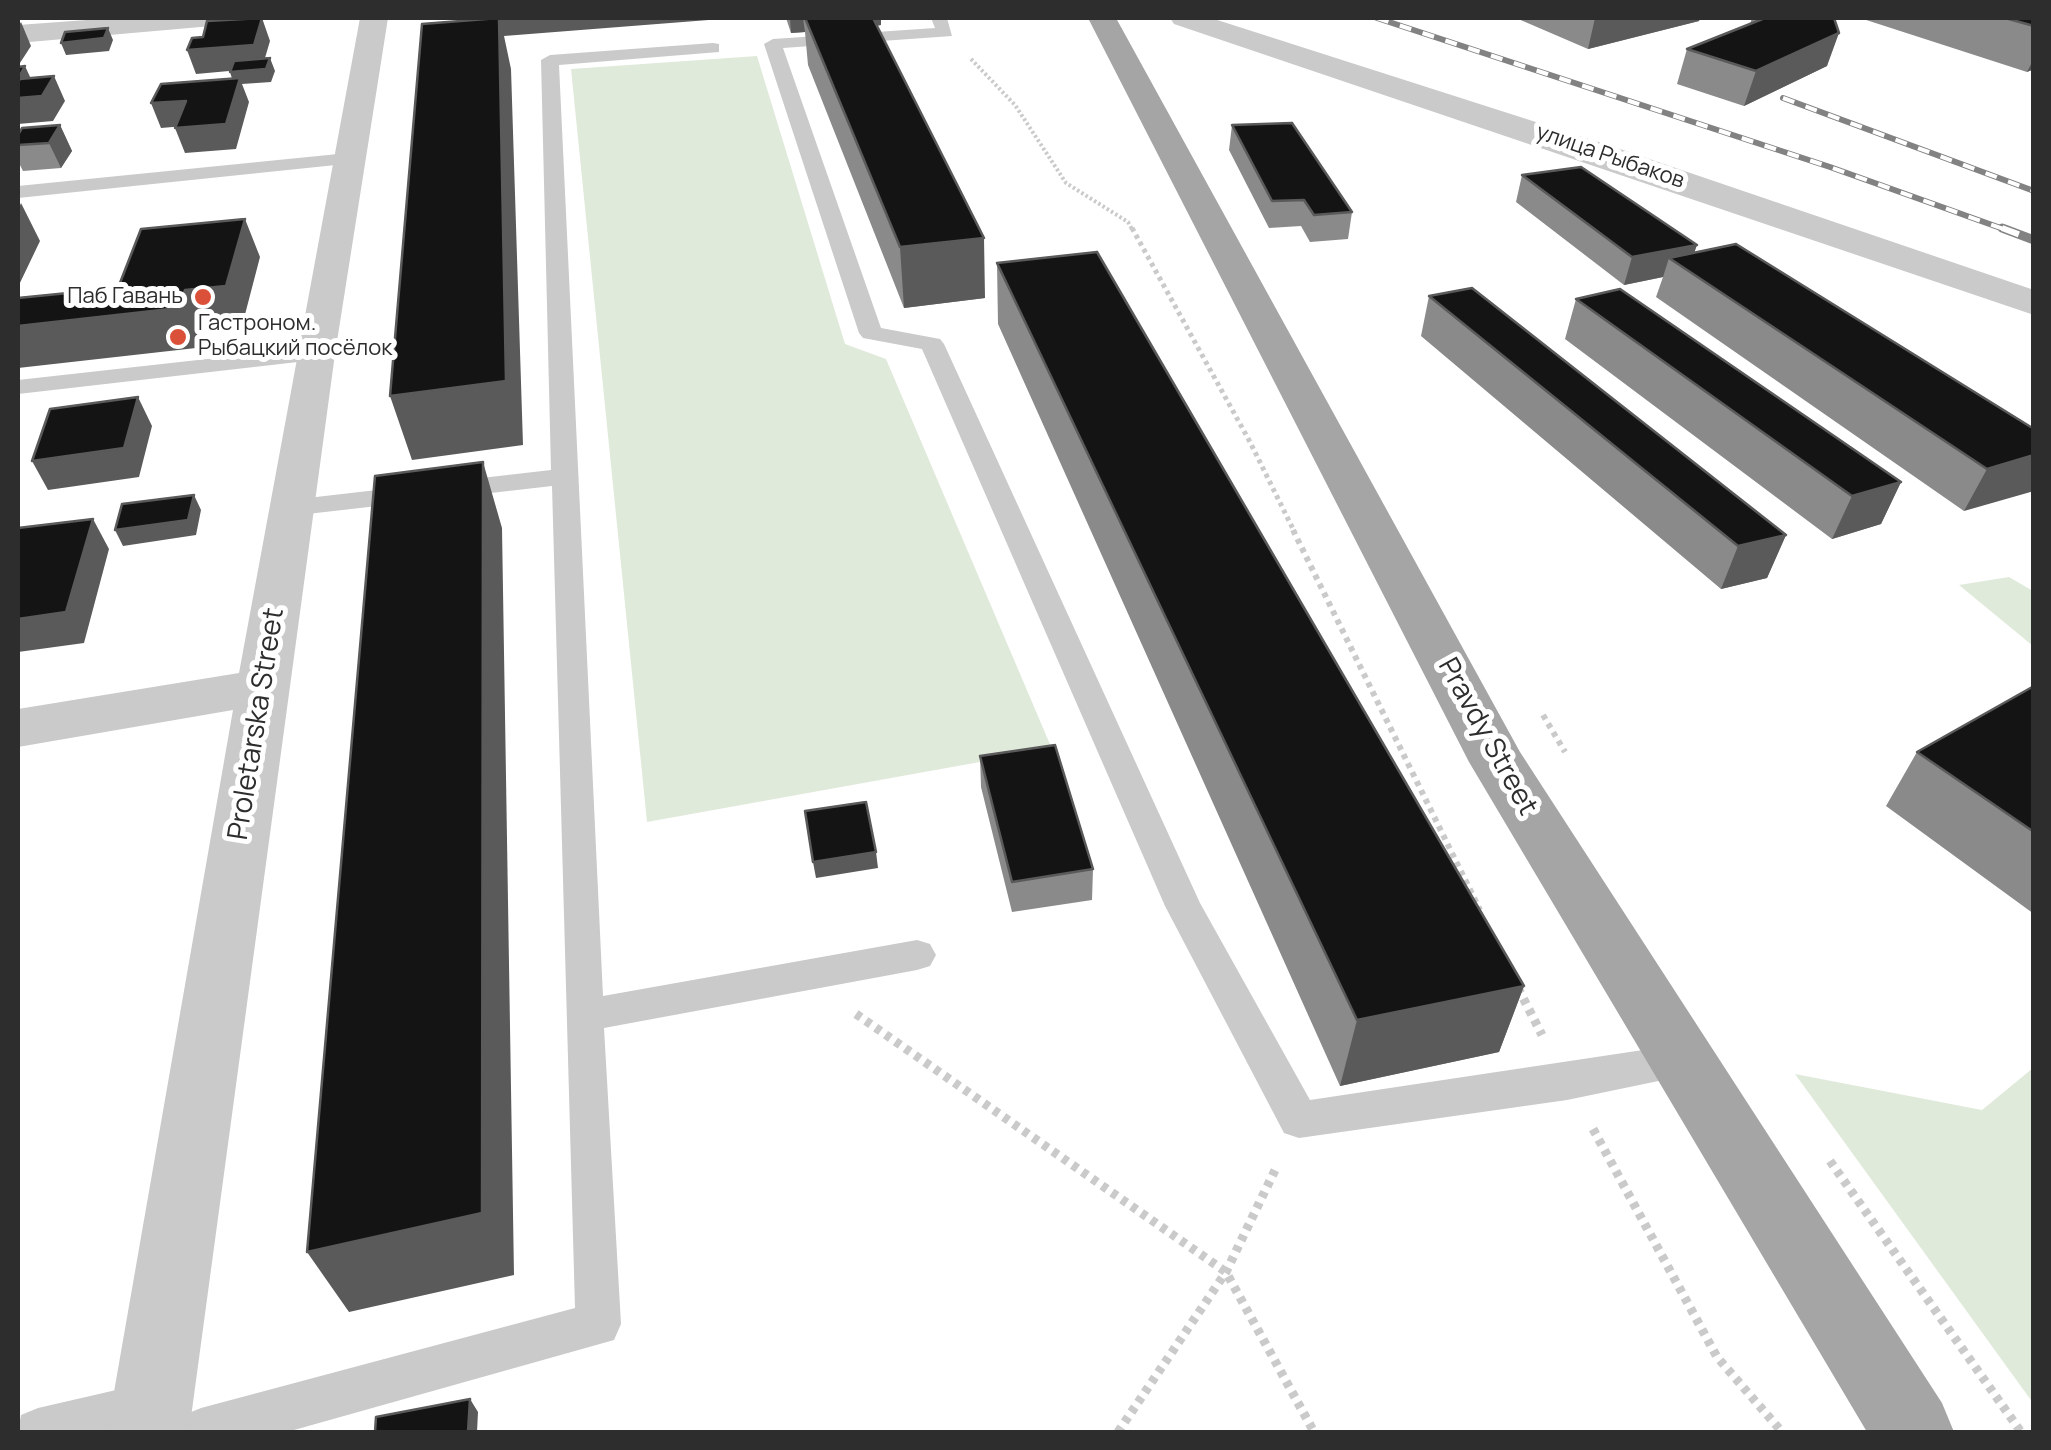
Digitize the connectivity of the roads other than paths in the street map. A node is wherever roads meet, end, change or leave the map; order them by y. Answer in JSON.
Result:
{"nodes":[{"id":1,"x":212,"y":18,"type":"edge"},
{"id":2,"x":374,"y":18,"type":"edge"},
{"id":3,"x":1102,"y":18,"type":"edge"},
{"id":4,"x":1184,"y":18,"type":"edge"},
{"id":5,"x":942,"y":24,"type":"edge"},
{"id":6,"x":18,"y":34,"type":"edge"},
{"id":7,"x":714,"y":48,"type":"dead end"},
{"id":8,"x":348,"y":159,"type":"junction"},
{"id":9,"x":18,"y":192,"type":"edge"},
{"id":10,"x":2034,"y":303,"type":"edge"},
{"id":11,"x":315,"y":354,"type":"junction"},
{"id":12,"x":18,"y":388,"type":"edge"},
{"id":13,"x":562,"y":477,"type":"junction"},
{"id":14,"x":290,"y":508,"type":"junction"},
{"id":15,"x":263,"y":687,"type":"junction"},
{"id":16,"x":18,"y":728,"type":"edge"},
{"id":17,"x":917,"y":955,"type":"dead end"},
{"id":18,"x":584,"y":1016,"type":"junction"},
{"id":19,"x":1683,"y":1061,"type":"junction"},
{"id":20,"x":150,"y":1419,"type":"edge"},
{"id":21,"x":38,"y":1432,"type":"edge"},
{"id":22,"x":201,"y":1432,"type":"edge"},
{"id":23,"x":1913,"y":1432,"type":"edge"}],
"edges":[{"from":1,"to":6,"type":"street"},
{"from":2,"to":8,"type":"street","name":"Proletarska Street"},
{"from":3,"to":19,"type":"main road","name":"Pravdy Street"},
{"from":4,"to":10,"type":"street","name":"улица Рыбаков"},
{"from":5,"to":19,"type":"lane"},
{"from":7,"to":13,"type":"lane"},
{"from":8,"to":9,"type":"lane"},
{"from":8,"to":11,"type":"street","name":"Proletarska Street"},
{"from":11,"to":12,"type":"lane"},
{"from":11,"to":14,"type":"street","name":"Proletarska Street"},
{"from":13,"to":14,"type":"lane"},
{"from":13,"to":18,"type":"lane"},
{"from":14,"to":15,"type":"street","name":"Proletarska Street"},
{"from":15,"to":16,"type":"street"},
{"from":15,"to":20,"type":"street","name":"Proletarska Street"},
{"from":17,"to":18,"type":"lane"},
{"from":18,"to":22,"type":"lane"},
{"from":19,"to":23,"type":"main road","name":"Pravdy Street"},
{"from":20,"to":21,"type":"lane"}]}
